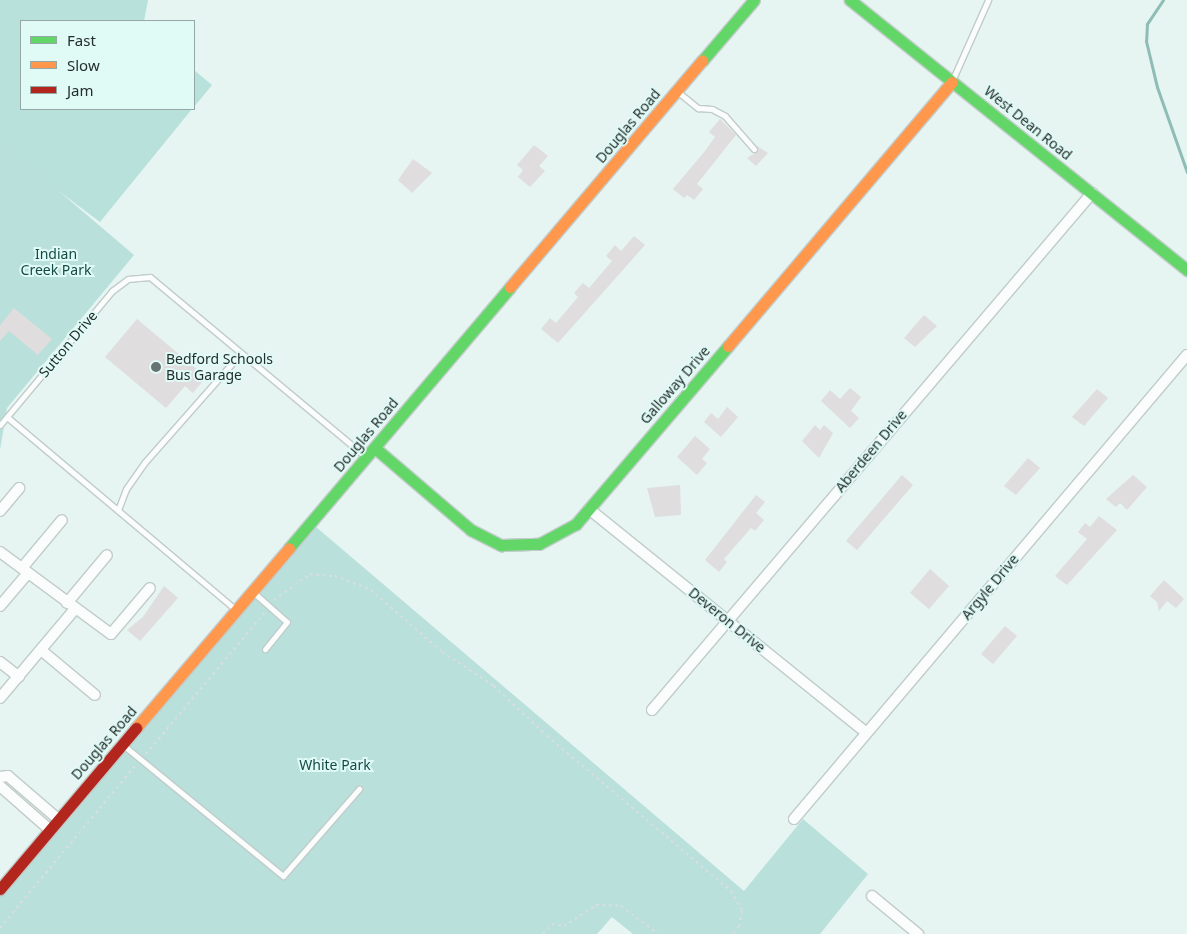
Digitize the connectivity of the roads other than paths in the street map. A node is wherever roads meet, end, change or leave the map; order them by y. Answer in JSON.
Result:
{"nodes":[{"id":1,"x":754,"y":0,"type":"edge"},
{"id":2,"x":850,"y":0,"type":"edge"},
{"id":3,"x":988,"y":0,"type":"edge"},
{"id":4,"x":952,"y":82,"type":"junction"},
{"id":5,"x":677,"y":91,"type":"junction"},
{"id":6,"x":754,"y":149,"type":"dead end"},
{"id":7,"x":1092,"y":193,"type":"junction"},
{"id":8,"x":1187,"y":270,"type":"edge"},
{"id":9,"x":241,"y":354,"type":"junction"},
{"id":10,"x":1187,"y":355,"type":"edge"},
{"id":11,"x":7,"y":417,"type":"junction"},
{"id":12,"x":0,"y":425,"type":"edge"},
{"id":13,"x":375,"y":448,"type":"junction"},
{"id":14,"x":367,"y":458,"type":"junction"},
{"id":15,"x":19,"y":488,"type":"dead end"},
{"id":16,"x":589,"y":509,"type":"junction"},
{"id":17,"x":118,"y":510,"type":"junction"},
{"id":18,"x":0,"y":512,"type":"edge"},
{"id":19,"x":62,"y":520,"type":"dead end"},
{"id":20,"x":0,"y":552,"type":"edge"},
{"id":21,"x":107,"y":555,"type":"dead end"},
{"id":22,"x":25,"y":571,"type":"junction"},
{"id":23,"x":150,"y":588,"type":"dead end"},
{"id":24,"x":253,"y":591,"type":"junction"},
{"id":25,"x":0,"y":606,"type":"edge"},
{"id":26,"x":71,"y":606,"type":"junction"},
{"id":27,"x":236,"y":611,"type":"junction"},
{"id":28,"x":727,"y":621,"type":"junction"},
{"id":29,"x":265,"y":649,"type":"dead end"},
{"id":30,"x":41,"y":650,"type":"junction"},
{"id":31,"x":0,"y":662,"type":"edge"},
{"id":32,"x":19,"y":676,"type":"junction"},
{"id":33,"x":95,"y":695,"type":"dead end"},
{"id":34,"x":0,"y":698,"type":"edge"},
{"id":35,"x":652,"y":710,"type":"dead end"},
{"id":36,"x":864,"y":732,"type":"junction"},
{"id":37,"x":123,"y":745,"type":"junction"},
{"id":38,"x":0,"y":777,"type":"edge"},
{"id":39,"x":0,"y":786,"type":"edge"},
{"id":40,"x":359,"y":789,"type":"dead end"},
{"id":41,"x":58,"y":819,"type":"junction"},
{"id":42,"x":794,"y":819,"type":"dead end"},
{"id":43,"x":50,"y":830,"type":"junction"},
{"id":44,"x":0,"y":889,"type":"edge"},
{"id":45,"x":872,"y":896,"type":"dead end"},
{"id":46,"x":918,"y":934,"type":"edge"}],
"edges":[{"from":1,"to":5,"type":"street","name":"Douglas Road"},
{"from":2,"to":4,"type":"street","name":"West Dean Road"},
{"from":3,"to":4,"type":"lane"},
{"from":4,"to":7,"type":"street","name":"West Dean Road"},
{"from":4,"to":16,"type":"street","name":"Galloway Drive"},
{"from":5,"to":6,"type":"lane"},
{"from":5,"to":13,"type":"street","name":"Douglas Road"},
{"from":7,"to":8,"type":"street","name":"West Dean Road"},
{"from":7,"to":28,"type":"street","name":"Aberdeen Drive"},
{"from":9,"to":11,"type":"lane","name":"Sutton Drive"},
{"from":9,"to":14,"type":"lane","name":"Sutton Drive"},
{"from":9,"to":17,"type":"lane"},
{"from":10,"to":36,"type":"street","name":"Argyle Drive"},
{"from":11,"to":12,"type":"lane","name":"Sutton Drive"},
{"from":11,"to":17,"type":"lane"},
{"from":13,"to":14,"type":"street","name":"Douglas Road"},
{"from":13,"to":16,"type":"street","name":"Galloway Drive"},
{"from":14,"to":24,"type":"street","name":"Douglas Road"},
{"from":15,"to":18,"type":"street"},
{"from":16,"to":28,"type":"street","name":"Deveron Drive"},
{"from":17,"to":27,"type":"lane"},
{"from":19,"to":22,"type":"street"},
{"from":20,"to":22,"type":"street"},
{"from":21,"to":26,"type":"street"},
{"from":22,"to":25,"type":"street"},
{"from":22,"to":26,"type":"street"},
{"from":23,"to":26,"type":"street"},
{"from":24,"to":27,"type":"street","name":"Douglas Road"},
{"from":24,"to":29,"type":"lane"},
{"from":26,"to":30,"type":"street"},
{"from":27,"to":37,"type":"street","name":"Douglas Road"},
{"from":28,"to":35,"type":"street","name":"Aberdeen Drive"},
{"from":28,"to":36,"type":"street","name":"Deveron Drive"},
{"from":30,"to":32,"type":"street"},
{"from":30,"to":33,"type":"street"},
{"from":31,"to":32,"type":"street"},
{"from":32,"to":34,"type":"street"},
{"from":36,"to":42,"type":"street","name":"Argyle Drive"},
{"from":37,"to":40,"type":"lane"},
{"from":37,"to":41,"type":"street","name":"Douglas Road"},
{"from":38,"to":41,"type":"street"},
{"from":39,"to":43,"type":"street"},
{"from":41,"to":43,"type":"street","name":"Douglas Road"},
{"from":43,"to":44,"type":"street","name":"Douglas Road"},
{"from":45,"to":46,"type":"street"}]}
